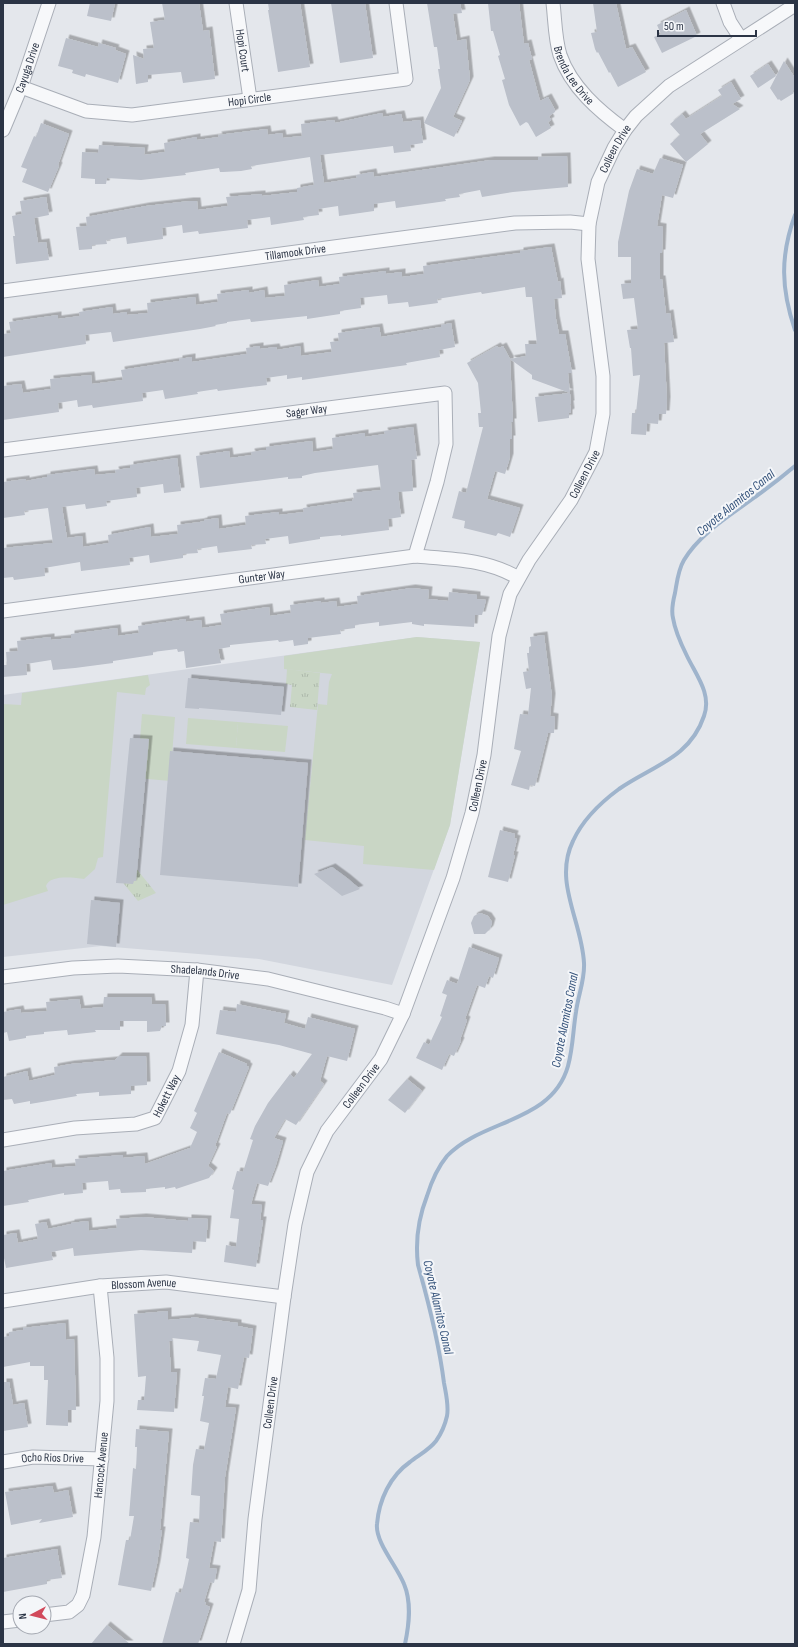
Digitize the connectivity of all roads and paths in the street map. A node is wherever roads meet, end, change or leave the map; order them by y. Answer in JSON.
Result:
{"nodes":[{"id":1,"x":49,"y":3,"type":"edge"},
{"id":2,"x":236,"y":3,"type":"edge"},
{"id":3,"x":396,"y":3,"type":"edge"},
{"id":4,"x":553,"y":3,"type":"edge"},
{"id":5,"x":723,"y":3,"type":"edge"},
{"id":6,"x":795,"y":5,"type":"edge"},
{"id":7,"x":742,"y":39,"type":"junction"},
{"id":8,"x":21,"y":87,"type":"junction"},
{"id":9,"x":250,"y":98,"type":"junction"},
{"id":10,"x":3,"y":130,"type":"edge"},
{"id":11,"x":625,"y":130,"type":"junction"},
{"id":12,"x":589,"y":224,"type":"junction"},
{"id":13,"x":3,"y":291,"type":"edge"},
{"id":14,"x":3,"y":450,"type":"edge"},
{"id":15,"x":416,"y":556,"type":"junction"},
{"id":16,"x":518,"y":578,"type":"junction"},
{"id":17,"x":3,"y":611,"type":"edge"},
{"id":18,"x":197,"y":970,"type":"junction"},
{"id":19,"x":3,"y":977,"type":"edge"},
{"id":20,"x":403,"y":1014,"type":"junction"},
{"id":21,"x":3,"y":1140,"type":"edge"},
{"id":22,"x":100,"y":1286,"type":"junction"},
{"id":23,"x":284,"y":1297,"type":"junction"},
{"id":24,"x":3,"y":1301,"type":"edge"},
{"id":25,"x":102,"y":1459,"type":"junction"},
{"id":26,"x":3,"y":1462,"type":"edge"},
{"id":27,"x":52,"y":1614,"type":"edge"},
{"id":28,"x":233,"y":1644,"type":"edge"}],
"edges":[{"from":1,"to":8,"type":"street","name":"Cayuga Drive"},
{"from":2,"to":9,"type":"street","name":"Hopi Court"},
{"from":3,"to":9,"type":"street","name":"Hopi Circle"},
{"from":4,"to":11,"type":"street","name":"Brenda Lee Drive"},
{"from":5,"to":7,"type":"street"},
{"from":6,"to":7,"type":"street","name":"Colleen Drive"},
{"from":7,"to":11,"type":"street","name":"Colleen Drive"},
{"from":8,"to":9,"type":"street","name":"Hopi Circle"},
{"from":8,"to":10,"type":"street","name":"Cayuga Drive"},
{"from":11,"to":12,"type":"street","name":"Colleen Drive"},
{"from":12,"to":13,"type":"street","name":"Tillamook Drive"},
{"from":12,"to":16,"type":"street","name":"Colleen Drive"},
{"from":14,"to":15,"type":"street","name":"Sager Way"},
{"from":15,"to":16,"type":"street","name":"Gunter Way"},
{"from":15,"to":17,"type":"street","name":"Gunter Way"},
{"from":16,"to":20,"type":"street","name":"Colleen Drive"},
{"from":18,"to":19,"type":"street","name":"Shadelands Drive"},
{"from":18,"to":20,"type":"street","name":"Shadelands Drive"},
{"from":18,"to":21,"type":"street","name":"Hokett Way"},
{"from":20,"to":23,"type":"street","name":"Colleen Drive"},
{"from":22,"to":23,"type":"street","name":"Blossom Avenue"},
{"from":22,"to":24,"type":"street","name":"Blossom Avenue"},
{"from":22,"to":25,"type":"street","name":"Hancock Avenue"},
{"from":23,"to":28,"type":"street","name":"Colleen Drive"},
{"from":25,"to":26,"type":"street","name":"Ocho Rios Drive"},
{"from":25,"to":27,"type":"street","name":"Hancock Avenue"}]}
